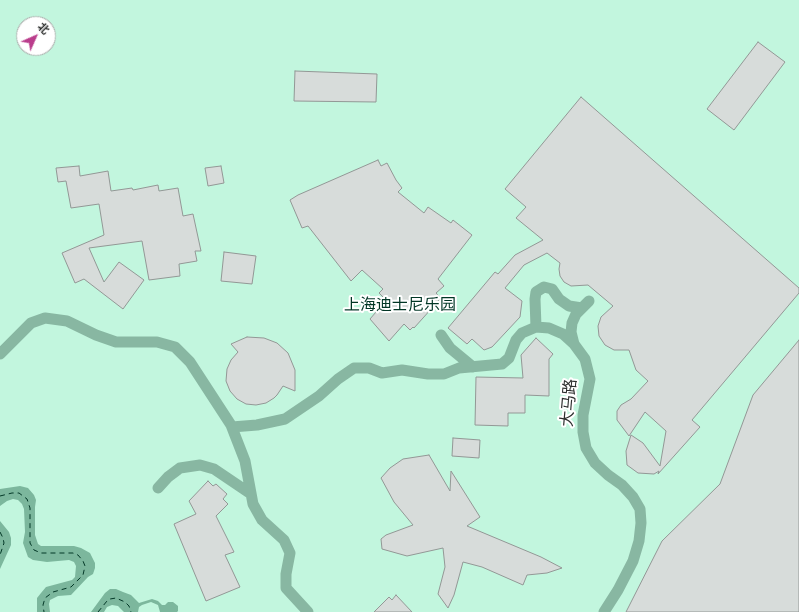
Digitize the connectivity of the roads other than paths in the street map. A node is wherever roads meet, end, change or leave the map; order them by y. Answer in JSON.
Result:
{"nodes":[{"id":1,"x":536,"y":327,"type":"junction"},
{"id":2,"x":440,"y":334,"type":"dead end"},
{"id":3,"x":574,"y":344,"type":"junction"},
{"id":4,"x":0,"y":354,"type":"edge"},
{"id":5,"x":473,"y":367,"type":"junction"},
{"id":6,"x":232,"y":427,"type":"junction"},
{"id":7,"x":158,"y":488,"type":"dead end"},
{"id":8,"x":251,"y":494,"type":"junction"},
{"id":9,"x":308,"y":612,"type":"edge"},
{"id":10,"x":604,"y":612,"type":"edge"}],
"edges":[{"from":1,"to":3,"type":"street","name":"大马路"},
{"from":1,"to":3,"type":"street"},
{"from":1,"to":5,"type":"street"},
{"from":2,"to":5,"type":"street"},
{"from":3,"to":10,"type":"street","name":"大马路"},
{"from":4,"to":6,"type":"street"},
{"from":5,"to":6,"type":"street"},
{"from":6,"to":8,"type":"street"},
{"from":7,"to":8,"type":"street"},
{"from":8,"to":9,"type":"street"}]}
